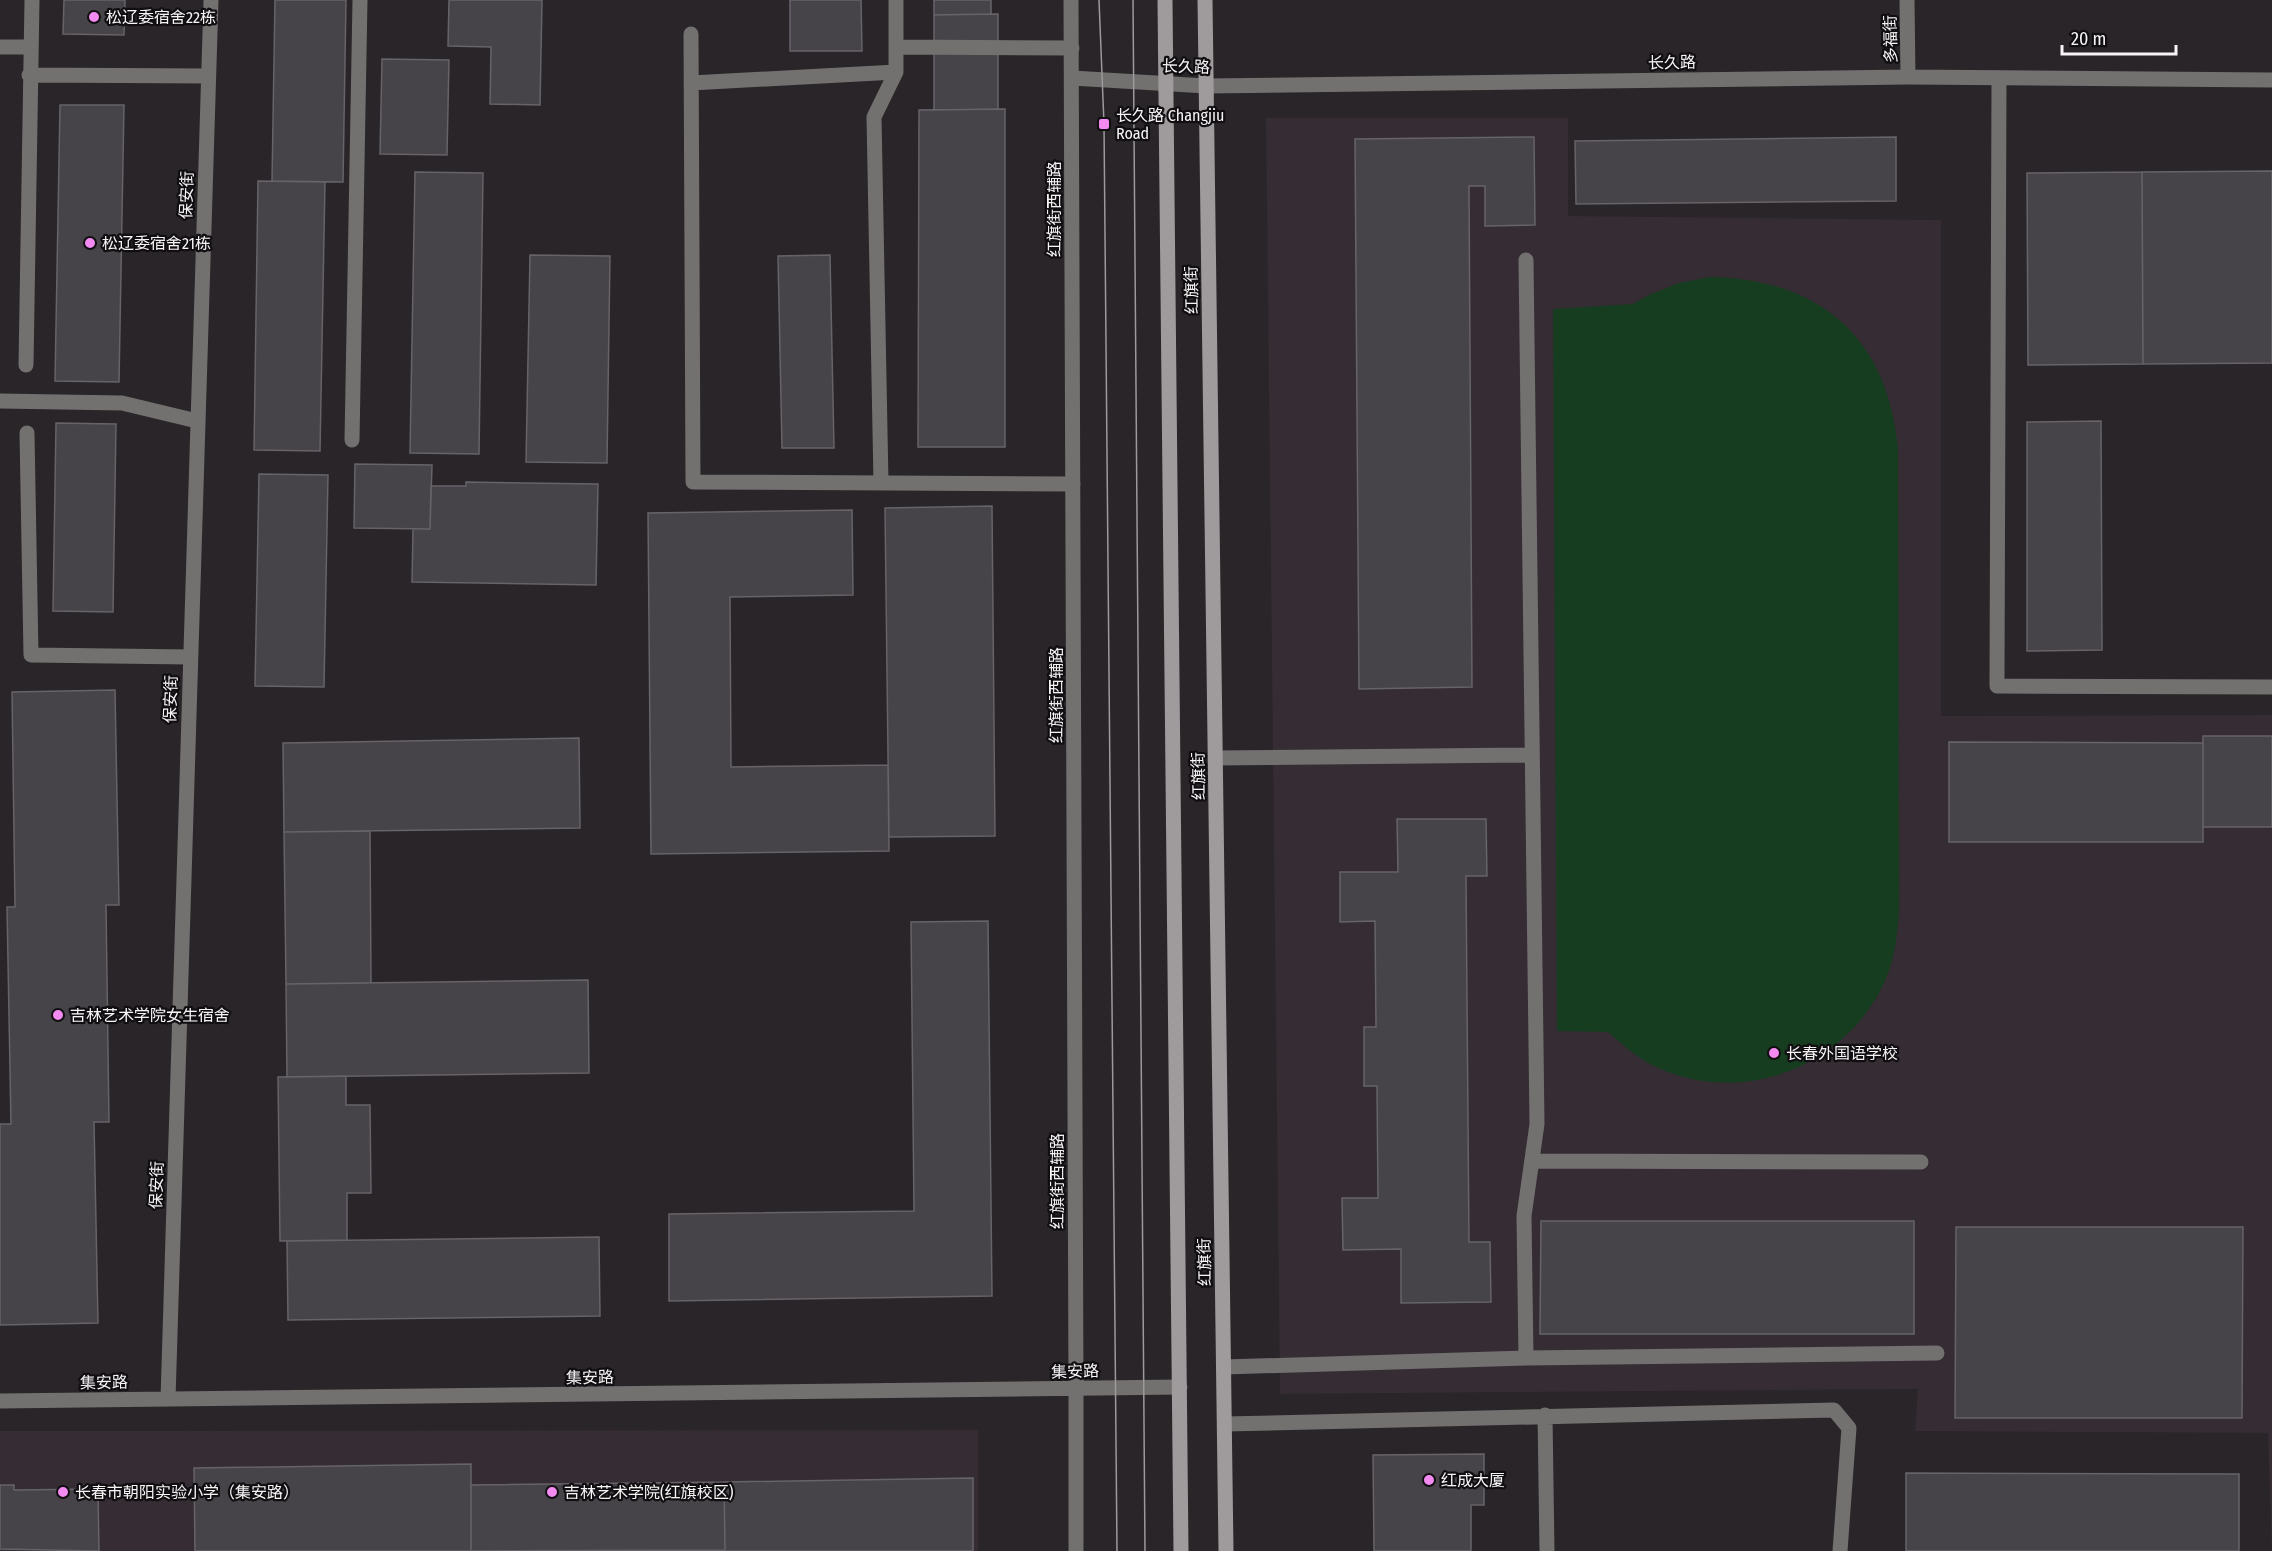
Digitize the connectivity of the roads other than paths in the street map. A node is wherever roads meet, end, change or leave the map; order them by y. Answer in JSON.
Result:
{"nodes":[{"id":1,"x":32,"y":0,"type":"edge"},
{"id":2,"x":211,"y":0,"type":"edge"},
{"id":3,"x":360,"y":0,"type":"edge"},
{"id":4,"x":896,"y":0,"type":"edge"},
{"id":5,"x":1071,"y":0,"type":"edge"},
{"id":6,"x":1165,"y":0,"type":"edge"},
{"id":7,"x":1205,"y":0,"type":"edge"},
{"id":8,"x":1907,"y":0,"type":"edge"},
{"id":9,"x":691,"y":34,"type":"dead end"},
{"id":10,"x":0,"y":47,"type":"edge"},
{"id":11,"x":30,"y":47,"type":"junction"},
{"id":12,"x":896,"y":47,"type":"junction"},
{"id":13,"x":1072,"y":48,"type":"junction"},
{"id":14,"x":896,"y":72,"type":"junction"},
{"id":15,"x":29,"y":75,"type":"junction"},
{"id":16,"x":208,"y":76,"type":"junction"},
{"id":17,"x":1908,"y":77,"type":"junction"},
{"id":18,"x":1072,"y":78,"type":"junction"},
{"id":19,"x":1999,"y":78,"type":"junction"},
{"id":20,"x":2272,"y":80,"type":"edge"},
{"id":21,"x":691,"y":83,"type":"junction"},
{"id":22,"x":1166,"y":85,"type":"junction"},
{"id":23,"x":1206,"y":86,"type":"junction"},
{"id":24,"x":1526,"y":260,"type":"dead end"},
{"id":25,"x":26,"y":365,"type":"dead end"},
{"id":26,"x":0,"y":401,"type":"edge"},
{"id":27,"x":197,"y":421,"type":"junction"},
{"id":28,"x":27,"y":433,"type":"dead end"},
{"id":29,"x":352,"y":440,"type":"dead end"},
{"id":30,"x":881,"y":483,"type":"junction"},
{"id":31,"x":1073,"y":484,"type":"junction"},
{"id":32,"x":189,"y":657,"type":"junction"},
{"id":33,"x":2272,"y":687,"type":"edge"},
{"id":34,"x":1530,"y":755,"type":"junction"},
{"id":35,"x":1216,"y":758,"type":"junction"},
{"id":36,"x":1532,"y":1161,"type":"junction"},
{"id":37,"x":1921,"y":1162,"type":"dead end"},
{"id":38,"x":1937,"y":1353,"type":"dead end"},
{"id":39,"x":1526,"y":1358,"type":"junction"},
{"id":40,"x":1224,"y":1367,"type":"junction"},
{"id":41,"x":1180,"y":1387,"type":"junction"},
{"id":42,"x":1076,"y":1389,"type":"junction"},
{"id":43,"x":168,"y":1399,"type":"junction"},
{"id":44,"x":0,"y":1401,"type":"edge"},
{"id":45,"x":1545,"y":1415,"type":"junction"},
{"id":46,"x":1225,"y":1424,"type":"junction"},
{"id":47,"x":1076,"y":1551,"type":"edge"},
{"id":48,"x":1181,"y":1551,"type":"edge"},
{"id":49,"x":1226,"y":1551,"type":"edge"},
{"id":50,"x":1546,"y":1551,"type":"edge"},
{"id":51,"x":1840,"y":1551,"type":"edge"}],
"edges":[{"from":1,"to":11,"type":"street"},
{"from":2,"to":16,"type":"street","name":"保安街"},
{"from":3,"to":29,"type":"street"},
{"from":4,"to":12,"type":"street"},
{"from":5,"to":13,"type":"street","name":"红旗街西辅路"},
{"from":6,"to":22,"type":"main road","name":"红旗街"},
{"from":7,"to":23,"type":"main road","name":"红旗街"},
{"from":8,"to":17,"type":"street","name":"多福街"},
{"from":9,"to":21,"type":"street"},
{"from":10,"to":11,"type":"street"},
{"from":11,"to":15,"type":"street"},
{"from":12,"to":13,"type":"street"},
{"from":12,"to":14,"type":"street"},
{"from":13,"to":18,"type":"street","name":"红旗街西辅路"},
{"from":14,"to":21,"type":"street"},
{"from":14,"to":30,"type":"street"},
{"from":15,"to":16,"type":"street"},
{"from":15,"to":25,"type":"street"},
{"from":16,"to":27,"type":"street","name":"保安街"},
{"from":17,"to":19,"type":"street","name":"长久路"},
{"from":17,"to":23,"type":"street","name":"长久路"},
{"from":18,"to":22,"type":"street","name":"长久路"},
{"from":18,"to":31,"type":"street","name":"红旗街西辅路"},
{"from":19,"to":20,"type":"street","name":"长久路"},
{"from":19,"to":33,"type":"street"},
{"from":21,"to":30,"type":"street"},
{"from":22,"to":23,"type":"street","name":"长久路"},
{"from":22,"to":41,"type":"main road","name":"红旗街"},
{"from":23,"to":35,"type":"main road","name":"红旗街"},
{"from":24,"to":34,"type":"street"},
{"from":26,"to":27,"type":"street"},
{"from":27,"to":32,"type":"street","name":"保安街"},
{"from":28,"to":32,"type":"street"},
{"from":30,"to":31,"type":"street"},
{"from":31,"to":42,"type":"street","name":"红旗街西辅路"},
{"from":32,"to":43,"type":"street","name":"保安街"},
{"from":34,"to":35,"type":"street"},
{"from":34,"to":36,"type":"street"},
{"from":35,"to":40,"type":"main road","name":"红旗街"},
{"from":36,"to":37,"type":"street"},
{"from":36,"to":39,"type":"street"},
{"from":38,"to":39,"type":"street"},
{"from":39,"to":40,"type":"street"},
{"from":40,"to":46,"type":"main road","name":"红旗街"},
{"from":41,"to":42,"type":"street","name":"集安路"},
{"from":41,"to":48,"type":"main road","name":"红旗街"},
{"from":42,"to":43,"type":"street","name":"集安路"},
{"from":42,"to":47,"type":"street","name":"红旗街西辅路"},
{"from":43,"to":44,"type":"street","name":"集安路"},
{"from":45,"to":46,"type":"street"},
{"from":45,"to":50,"type":"street"},
{"from":45,"to":51,"type":"street"},
{"from":46,"to":49,"type":"main road","name":"红旗街"}]}
